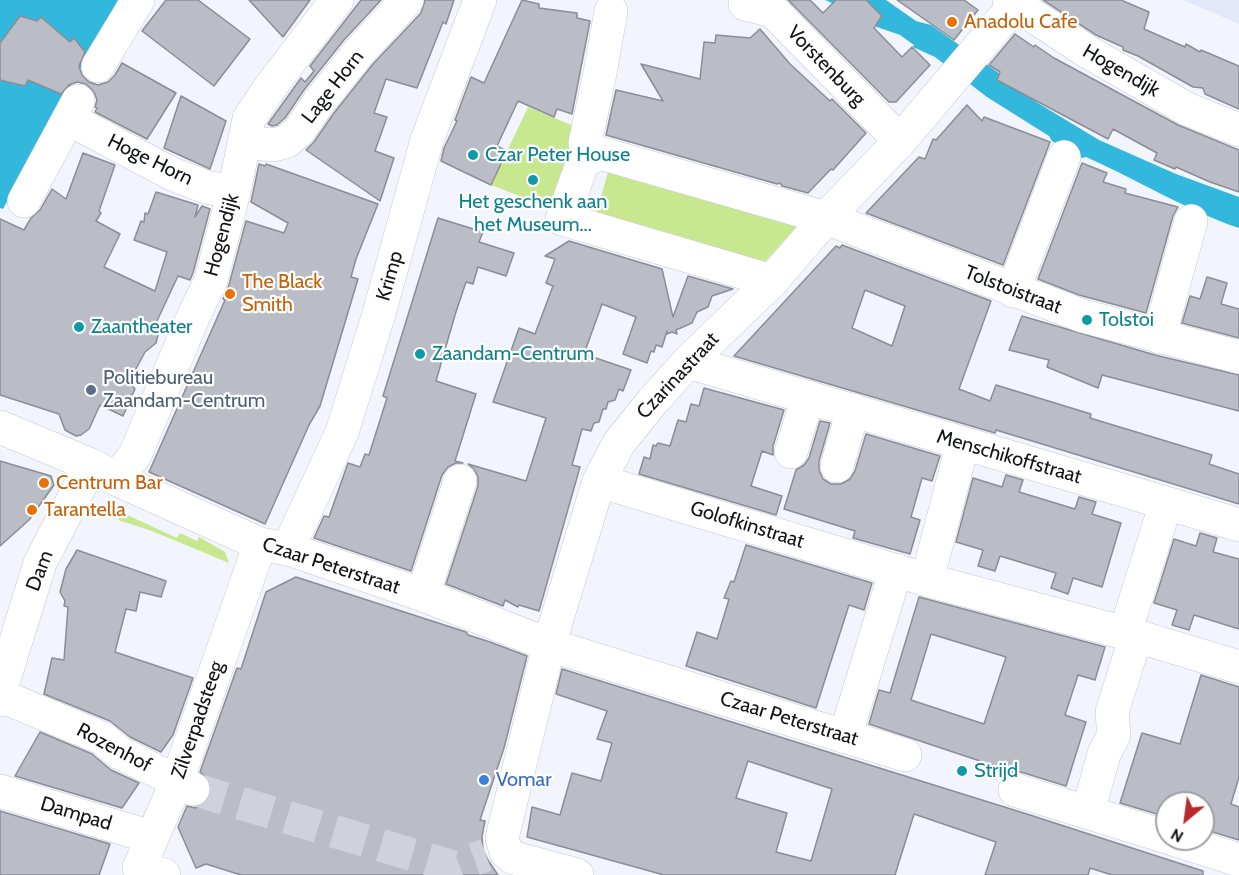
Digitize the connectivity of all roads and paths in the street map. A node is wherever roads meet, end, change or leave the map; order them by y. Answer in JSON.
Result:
{"nodes":[{"id":1,"x":138,"y":0,"type":"edge"},
{"id":2,"x":338,"y":0,"type":"edge"},
{"id":3,"x":407,"y":0,"type":"edge"},
{"id":4,"x":480,"y":0,"type":"edge"},
{"id":5,"x":1015,"y":1,"type":"edge"},
{"id":6,"x":745,"y":4,"type":"dead end"},
{"id":7,"x":610,"y":11,"type":"dead end"},
{"id":8,"x":98,"y":66,"type":"dead end"},
{"id":9,"x":1239,"y":130,"type":"edge"},
{"id":10,"x":900,"y":141,"type":"junction"},
{"id":11,"x":244,"y":142,"type":"junction"},
{"id":12,"x":1064,"y":157,"type":"dead end"},
{"id":13,"x":591,"y":158,"type":"junction"},
{"id":14,"x":234,"y":192,"type":"junction"},
{"id":15,"x":24,"y":201,"type":"dead end"},
{"id":16,"x":826,"y":218,"type":"junction"},
{"id":17,"x":1191,"y":221,"type":"dead end"},
{"id":18,"x":771,"y":281,"type":"junction"},
{"id":19,"x":1013,"y":291,"type":"junction"},
{"id":20,"x":1159,"y":336,"type":"junction"},
{"id":21,"x":1239,"y":357,"type":"edge"},
{"id":22,"x":688,"y":362,"type":"junction"},
{"id":23,"x":808,"y":397,"type":"junction"},
{"id":24,"x":854,"y":410,"type":"junction"},
{"id":25,"x":0,"y":427,"type":"edge"},
{"id":26,"x":978,"y":448,"type":"junction"},
{"id":27,"x":792,"y":452,"type":"dead end"},
{"id":28,"x":837,"y":466,"type":"dead end"},
{"id":29,"x":104,"y":472,"type":"junction"},
{"id":30,"x":460,"y":481,"type":"dead end"},
{"id":31,"x":599,"y":481,"type":"junction"},
{"id":32,"x":1166,"y":503,"type":"junction"},
{"id":33,"x":1239,"y":525,"type":"edge"},
{"id":34,"x":274,"y":547,"type":"junction"},
{"id":35,"x":896,"y":570,"type":"junction"},
{"id":36,"x":927,"y":580,"type":"junction"},
{"id":37,"x":423,"y":596,"type":"junction"},
{"id":38,"x":1131,"y":634,"type":"junction"},
{"id":39,"x":549,"y":645,"type":"junction"},
{"id":40,"x":1239,"y":667,"type":"edge"},
{"id":41,"x":1,"y":690,"type":"edge"},
{"id":42,"x":845,"y":737,"type":"junction"},
{"id":43,"x":905,"y":755,"type":"dead end"},
{"id":44,"x":185,"y":785,"type":"junction"},
{"id":45,"x":1015,"y":790,"type":"dead end"},
{"id":46,"x":0,"y":791,"type":"edge"},
{"id":47,"x":1088,"y":812,"type":"junction"},
{"id":48,"x":1155,"y":833,"type":"edge"},
{"id":49,"x":151,"y":837,"type":"junction"},
{"id":50,"x":1211,"y":851,"type":"edge"},
{"id":51,"x":1239,"y":860,"type":"edge"},
{"id":52,"x":164,"y":875,"type":"edge"},
{"id":53,"x":577,"y":875,"type":"edge"}],
"edges":[{"from":1,"to":8,"type":"street"},
{"from":2,"to":11,"type":"street","name":"Hogendijk"},
{"from":3,"to":11,"type":"street","name":"Lage Horn"},
{"from":4,"to":34,"type":"street","name":"Krimp"},
{"from":5,"to":9,"type":"street","name":"Hogendijk"},
{"from":5,"to":10,"type":"street","name":"Czarinastraat"},
{"from":6,"to":10,"type":"street","name":"Vorstenburg"},
{"from":7,"to":13,"type":"street"},
{"from":10,"to":16,"type":"street","name":"Czarinastraat"},
{"from":11,"to":14,"type":"street","name":"Hogendijk"},
{"from":12,"to":19,"type":"street"},
{"from":13,"to":16,"type":"street","name":"Tolstoistraat"},
{"from":13,"to":18,"type":"street"},
{"from":14,"to":15,"type":"street","name":"Hoge Horn"},
{"from":14,"to":29,"type":"street","name":"Hogendijk"},
{"from":16,"to":18,"type":"street","name":"Czarinastraat"},
{"from":16,"to":19,"type":"street","name":"Tolstoistraat"},
{"from":17,"to":20,"type":"street"},
{"from":18,"to":22,"type":"street","name":"Czarinastraat"},
{"from":19,"to":20,"type":"street","name":"Tolstoistraat"},
{"from":20,"to":21,"type":"street","name":"Tolstoistraat"},
{"from":22,"to":23,"type":"street","name":"Menschikoffstraat"},
{"from":22,"to":31,"type":"street","name":"Czarinastraat"},
{"from":23,"to":24,"type":"street","name":"Menschikoffstraat"},
{"from":23,"to":27,"type":"street"},
{"from":24,"to":26,"type":"street","name":"Menschikoffstraat"},
{"from":24,"to":28,"type":"street"},
{"from":25,"to":29,"type":"street","name":"Czaar Peterstraat"},
{"from":26,"to":32,"type":"street","name":"Menschikoffstraat"},
{"from":26,"to":36,"type":"street"},
{"from":29,"to":34,"type":"street","name":"Czaar Peterstraat"},
{"from":29,"to":41,"type":"street","name":"Dam"},
{"from":30,"to":37,"type":"street"},
{"from":31,"to":35,"type":"street","name":"Golofkinstraat"},
{"from":31,"to":39,"type":"street","name":"Czarinastraat"},
{"from":32,"to":33,"type":"street","name":"Menschikoffstraat"},
{"from":32,"to":38,"type":"street"},
{"from":34,"to":37,"type":"street","name":"Czaar Peterstraat"},
{"from":34,"to":44,"type":"street","name":"Zilverpadsteeg"},
{"from":35,"to":36,"type":"street","name":"Golofkinstraat"},
{"from":35,"to":42,"type":"street"},
{"from":36,"to":38,"type":"street","name":"Golofkinstraat"},
{"from":37,"to":39,"type":"street","name":"Czaar Peterstraat"},
{"from":38,"to":40,"type":"street","name":"Golofkinstraat"},
{"from":38,"to":47,"type":"street"},
{"from":39,"to":42,"type":"street","name":"Czaar Peterstraat"},
{"from":39,"to":53,"type":"street","name":"Czarinastraat"},
{"from":41,"to":44,"type":"street","name":"Rozenhof"},
{"from":42,"to":43,"type":"street","name":"Czaar Peterstraat"},
{"from":44,"to":49,"type":"street","name":"Zilverpadsteeg"},
{"from":45,"to":47,"type":"street"},
{"from":46,"to":49,"type":"street","name":"Dampad"},
{"from":47,"to":48,"type":"street"},
{"from":49,"to":52,"type":"street","name":"Zilverpadsteeg"},
{"from":50,"to":51,"type":"street"}]}
